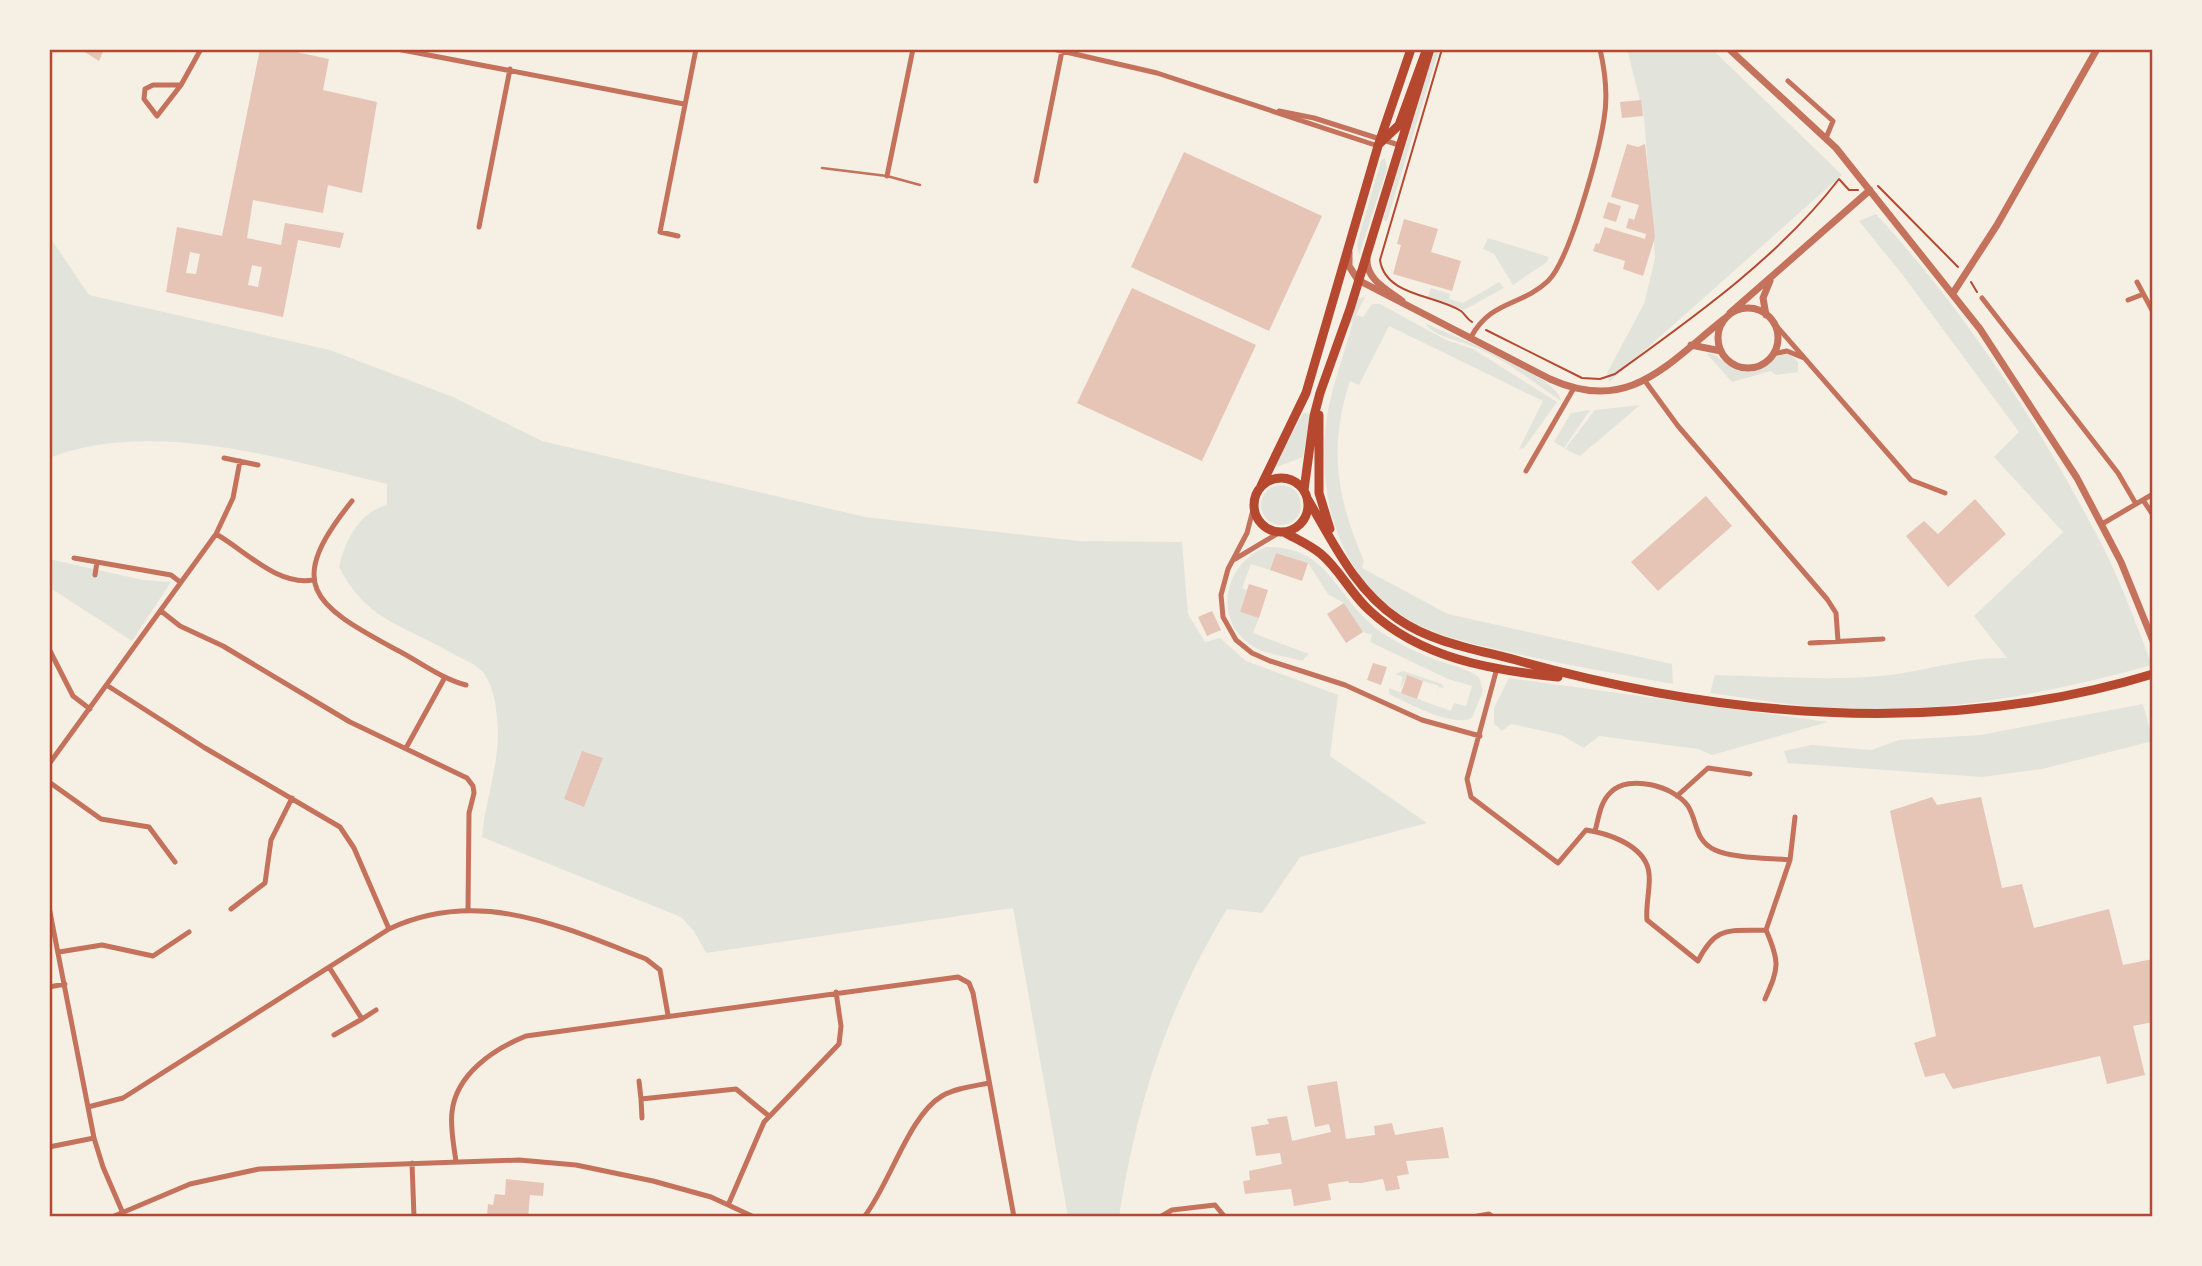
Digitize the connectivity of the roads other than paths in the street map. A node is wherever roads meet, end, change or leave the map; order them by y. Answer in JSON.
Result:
{"nodes":[{"id":1,"x":201,"y":49,"type":"edge"},
{"id":2,"x":397,"y":49,"type":"edge"},
{"id":3,"x":696,"y":49,"type":"edge"},
{"id":4,"x":913,"y":49,"type":"edge"},
{"id":5,"x":1053,"y":49,"type":"edge"},
{"id":6,"x":1410,"y":49,"type":"edge"},
{"id":7,"x":1428,"y":49,"type":"edge"},
{"id":8,"x":1600,"y":49,"type":"edge"},
{"id":9,"x":1728,"y":49,"type":"edge"},
{"id":10,"x":2097,"y":49,"type":"edge"},
{"id":11,"x":1062,"y":51,"type":"edge"},
{"id":12,"x":510,"y":69,"type":"junction"},
{"id":13,"x":1788,"y":80,"type":"dead end"},
{"id":14,"x":181,"y":85,"type":"junction"},
{"id":15,"x":684,"y":104,"type":"junction"},
{"id":16,"x":1826,"y":138,"type":"junction"},
{"id":17,"x":1381,"y":142,"type":"junction"},
{"id":18,"x":1399,"y":145,"type":"junction"},
{"id":19,"x":822,"y":168,"type":"dead end"},
{"id":20,"x":887,"y":176,"type":"junction"},
{"id":21,"x":1036,"y":181,"type":"dead end"},
{"id":22,"x":920,"y":185,"type":"dead end"},
{"id":23,"x":1870,"y":190,"type":"junction"},
{"id":24,"x":479,"y":227,"type":"dead end"},
{"id":25,"x":678,"y":236,"type":"dead end"},
{"id":26,"x":1349,"y":247,"type":"junction"},
{"id":27,"x":1368,"y":249,"type":"junction"},
{"id":28,"x":1356,"y":275,"type":"junction"},
{"id":29,"x":1772,"y":277,"type":"junction"},
{"id":30,"x":1338,"y":282,"type":"junction"},
{"id":31,"x":2137,"y":282,"type":"dead end"},
{"id":32,"x":1379,"y":284,"type":"junction"},
{"id":33,"x":1953,"y":293,"type":"junction"},
{"id":34,"x":2141,"y":295,"type":"junction"},
{"id":35,"x":1982,"y":298,"type":"road end"},
{"id":36,"x":2128,"y":300,"type":"dead end"},
{"id":37,"x":1414,"y":310,"type":"junction"},
{"id":38,"x":2153,"y":312,"type":"edge"},
{"id":39,"x":1766,"y":315,"type":"junction"},
{"id":40,"x":1727,"y":316,"type":"junction"},
{"id":41,"x":1773,"y":322,"type":"junction"},
{"id":42,"x":1471,"y":337,"type":"junction"},
{"id":43,"x":1691,"y":345,"type":"junction"},
{"id":44,"x":1721,"y":351,"type":"junction"},
{"id":45,"x":1773,"y":354,"type":"junction"},
{"id":46,"x":1809,"y":361,"type":"junction"},
{"id":47,"x":1645,"y":381,"type":"junction"},
{"id":48,"x":1574,"y":388,"type":"junction"},
{"id":49,"x":1320,"y":393,"type":"junction"},
{"id":50,"x":224,"y":458,"type":"dead end"},
{"id":51,"x":240,"y":461,"type":"junction"},
{"id":52,"x":258,"y":465,"type":"dead end"},
{"id":53,"x":1526,"y":471,"type":"dead end"},
{"id":54,"x":1261,"y":486,"type":"junction"},
{"id":55,"x":1306,"y":494,"type":"junction"},
{"id":56,"x":1945,"y":494,"type":"dead end"},
{"id":57,"x":2153,"y":494,"type":"edge"},
{"id":58,"x":2143,"y":500,"type":"junction"},
{"id":59,"x":352,"y":501,"type":"dead end"},
{"id":60,"x":2136,"y":504,"type":"junction"},
{"id":61,"x":1254,"y":506,"type":"junction"},
{"id":62,"x":2153,"y":515,"type":"edge"},
{"id":63,"x":2102,"y":524,"type":"junction"},
{"id":64,"x":1282,"y":532,"type":"junction"},
{"id":65,"x":216,"y":534,"type":"junction"},
{"id":66,"x":1337,"y":550,"type":"junction"},
{"id":67,"x":74,"y":558,"type":"dead end"},
{"id":68,"x":1233,"y":561,"type":"junction"},
{"id":69,"x":97,"y":562,"type":"junction"},
{"id":70,"x":95,"y":575,"type":"dead end"},
{"id":71,"x":313,"y":580,"type":"junction"},
{"id":72,"x":180,"y":582,"type":"junction"},
{"id":73,"x":160,"y":611,"type":"junction"},
{"id":74,"x":1883,"y":639,"type":"dead end"},
{"id":75,"x":1838,"y":641,"type":"junction"},
{"id":76,"x":2153,"y":641,"type":"edge"},
{"id":77,"x":1810,"y":643,"type":"dead end"},
{"id":78,"x":49,"y":649,"type":"edge"},
{"id":79,"x":1497,"y":668,"type":"junction"},
{"id":80,"x":2148,"y":675,"type":"edge"},
{"id":81,"x":444,"y":679,"type":"junction"},
{"id":82,"x":1580,"y":679,"type":"junction"},
{"id":83,"x":466,"y":685,"type":"dead end"},
{"id":84,"x":108,"y":686,"type":"junction"},
{"id":85,"x":90,"y":709,"type":"junction"},
{"id":86,"x":1480,"y":736,"type":"junction"},
{"id":87,"x":407,"y":748,"type":"junction"},
{"id":88,"x":49,"y":764,"type":"edge"},
{"id":89,"x":1750,"y":774,"type":"dead end"},
{"id":90,"x":49,"y":782,"type":"edge"},
{"id":91,"x":1677,"y":796,"type":"junction"},
{"id":92,"x":292,"y":798,"type":"junction"},
{"id":93,"x":1794,"y":817,"type":"dead end"},
{"id":94,"x":1595,"y":831,"type":"junction"},
{"id":95,"x":1790,"y":860,"type":"junction"},
{"id":96,"x":175,"y":862,"type":"dead end"},
{"id":97,"x":49,"y":907,"type":"edge"},
{"id":98,"x":231,"y":909,"type":"dead end"},
{"id":99,"x":468,"y":909,"type":"junction"},
{"id":100,"x":389,"y":929,"type":"junction"},
{"id":101,"x":1766,"y":930,"type":"junction"},
{"id":102,"x":189,"y":932,"type":"dead end"},
{"id":103,"x":58,"y":953,"type":"junction"},
{"id":104,"x":329,"y":967,"type":"junction"},
{"id":105,"x":65,"y":984,"type":"junction"},
{"id":106,"x":49,"y":987,"type":"edge"},
{"id":107,"x":836,"y":992,"type":"junction"},
{"id":108,"x":1765,"y":999,"type":"dead end"},
{"id":109,"x":376,"y":1010,"type":"dead end"},
{"id":110,"x":668,"y":1015,"type":"junction"},
{"id":111,"x":362,"y":1019,"type":"junction"},
{"id":112,"x":334,"y":1035,"type":"dead end"},
{"id":113,"x":639,"y":1081,"type":"dead end"},
{"id":114,"x":989,"y":1083,"type":"junction"},
{"id":115,"x":640,"y":1099,"type":"junction"},
{"id":116,"x":88,"y":1107,"type":"junction"},
{"id":117,"x":769,"y":1116,"type":"junction"},
{"id":118,"x":642,"y":1118,"type":"dead end"},
{"id":119,"x":94,"y":1138,"type":"junction"},
{"id":120,"x":49,"y":1147,"type":"edge"},
{"id":121,"x":456,"y":1162,"type":"junction"},
{"id":122,"x":412,"y":1163,"type":"junction"},
{"id":123,"x":729,"y":1203,"type":"junction"},
{"id":124,"x":122,"y":1211,"type":"junction"},
{"id":125,"x":112,"y":1217,"type":"edge"},
{"id":126,"x":414,"y":1217,"type":"edge"},
{"id":127,"x":754,"y":1217,"type":"edge"},
{"id":128,"x":864,"y":1217,"type":"edge"},
{"id":129,"x":1014,"y":1217,"type":"edge"},
{"id":130,"x":1160,"y":1217,"type":"edge"},
{"id":131,"x":1224,"y":1217,"type":"edge"},
{"id":132,"x":1472,"y":1217,"type":"edge"},
{"id":133,"x":1493,"y":1217,"type":"edge"}],
"edges":[{"from":1,"to":14,"type":"street"},
{"from":2,"to":12,"type":"street"},
{"from":3,"to":15,"type":"street"},
{"from":4,"to":20,"type":"street"},
{"from":5,"to":11,"type":"street"},
{"from":6,"to":17,"type":"main road"},
{"from":7,"to":17,"type":"main road"},
{"from":7,"to":18,"type":"main road"},
{"from":8,"to":42,"type":"street"},
{"from":9,"to":16,"type":"street"},
{"from":10,"to":33,"type":"street"},
{"from":11,"to":17,"type":"street"},
{"from":11,"to":21,"type":"street"},
{"from":12,"to":15,"type":"street"},
{"from":12,"to":24,"type":"street"},
{"from":13,"to":16,"type":"street"},
{"from":14,"to":14,"type":"street"},
{"from":15,"to":25,"type":"street"},
{"from":16,"to":23,"type":"street"},
{"from":17,"to":18,"type":"street"},
{"from":17,"to":26,"type":"main road"},
{"from":18,"to":27,"type":"main road"},
{"from":19,"to":20,"type":"lane"},
{"from":20,"to":22,"type":"lane"},
{"from":23,"to":29,"type":"street"},
{"from":23,"to":33,"type":"street"},
{"from":26,"to":28,"type":"street"},
{"from":26,"to":30,"type":"main road"},
{"from":27,"to":28,"type":"main road"},
{"from":27,"to":32,"type":"street"},
{"from":28,"to":30,"type":"street"},
{"from":28,"to":32,"type":"street"},
{"from":28,"to":37,"type":"street"},
{"from":28,"to":49,"type":"main road"},
{"from":29,"to":39,"type":"street"},
{"from":29,"to":40,"type":"street"},
{"from":30,"to":54,"type":"main road"},
{"from":31,"to":34,"type":"street"},
{"from":32,"to":37,"type":"street"},
{"from":33,"to":63,"type":"street"},
{"from":34,"to":36,"type":"street"},
{"from":34,"to":38,"type":"street"},
{"from":35,"to":60,"type":"street"},
{"from":37,"to":42,"type":"street"},
{"from":39,"to":40,"type":"street"},
{"from":39,"to":41,"type":"street"},
{"from":40,"to":43,"type":"street"},
{"from":40,"to":44,"type":"street"},
{"from":41,"to":45,"type":"street"},
{"from":41,"to":46,"type":"street"},
{"from":42,"to":48,"type":"street"},
{"from":43,"to":44,"type":"street"},
{"from":43,"to":47,"type":"street"},
{"from":44,"to":45,"type":"street"},
{"from":45,"to":46,"type":"street"},
{"from":46,"to":56,"type":"street"},
{"from":47,"to":48,"type":"street"},
{"from":47,"to":75,"type":"street"},
{"from":48,"to":53,"type":"street"},
{"from":49,"to":55,"type":"main road"},
{"from":49,"to":66,"type":"main road"},
{"from":50,"to":51,"type":"street"},
{"from":51,"to":52,"type":"street"},
{"from":51,"to":65,"type":"street"},
{"from":54,"to":55,"type":"main road"},
{"from":54,"to":61,"type":"main road"},
{"from":55,"to":64,"type":"main road"},
{"from":55,"to":66,"type":"main road"},
{"from":57,"to":58,"type":"street"},
{"from":58,"to":60,"type":"street"},
{"from":58,"to":62,"type":"street"},
{"from":59,"to":71,"type":"street"},
{"from":60,"to":63,"type":"street"},
{"from":61,"to":64,"type":"main road"},
{"from":61,"to":68,"type":"street"},
{"from":63,"to":76,"type":"street"},
{"from":64,"to":68,"type":"street"},
{"from":64,"to":79,"type":"main road"},
{"from":65,"to":71,"type":"street"},
{"from":65,"to":72,"type":"street"},
{"from":66,"to":82,"type":"main road"},
{"from":67,"to":69,"type":"street"},
{"from":68,"to":86,"type":"street"},
{"from":69,"to":70,"type":"street"},
{"from":69,"to":72,"type":"street"},
{"from":71,"to":81,"type":"street"},
{"from":72,"to":73,"type":"street"},
{"from":73,"to":84,"type":"street"},
{"from":73,"to":87,"type":"street"},
{"from":74,"to":75,"type":"street"},
{"from":75,"to":77,"type":"street"},
{"from":78,"to":85,"type":"street"},
{"from":79,"to":82,"type":"main road"},
{"from":79,"to":86,"type":"street"},
{"from":80,"to":82,"type":"main road"},
{"from":81,"to":83,"type":"street"},
{"from":81,"to":87,"type":"street"},
{"from":84,"to":85,"type":"street"},
{"from":84,"to":92,"type":"street"},
{"from":85,"to":88,"type":"street"},
{"from":86,"to":94,"type":"street"},
{"from":87,"to":99,"type":"street"},
{"from":89,"to":91,"type":"street"},
{"from":90,"to":96,"type":"street"},
{"from":91,"to":94,"type":"street"},
{"from":91,"to":95,"type":"street"},
{"from":92,"to":98,"type":"street"},
{"from":92,"to":100,"type":"street"},
{"from":93,"to":95,"type":"street"},
{"from":94,"to":101,"type":"street"},
{"from":95,"to":101,"type":"street"},
{"from":97,"to":103,"type":"street"},
{"from":99,"to":100,"type":"street"},
{"from":99,"to":110,"type":"street"},
{"from":100,"to":104,"type":"street"},
{"from":101,"to":108,"type":"street"},
{"from":102,"to":103,"type":"street"},
{"from":103,"to":105,"type":"street"},
{"from":104,"to":111,"type":"street"},
{"from":104,"to":116,"type":"street"},
{"from":105,"to":106,"type":"street"},
{"from":105,"to":116,"type":"street"},
{"from":107,"to":110,"type":"street"},
{"from":107,"to":114,"type":"street"},
{"from":107,"to":117,"type":"street"},
{"from":109,"to":111,"type":"street"},
{"from":110,"to":121,"type":"street"},
{"from":111,"to":112,"type":"street"},
{"from":113,"to":115,"type":"street"},
{"from":114,"to":128,"type":"street"},
{"from":114,"to":129,"type":"street"},
{"from":115,"to":117,"type":"street"},
{"from":115,"to":118,"type":"street"},
{"from":116,"to":119,"type":"street"},
{"from":117,"to":123,"type":"street"},
{"from":119,"to":120,"type":"street"},
{"from":119,"to":124,"type":"street"},
{"from":121,"to":122,"type":"street"},
{"from":121,"to":123,"type":"street"},
{"from":122,"to":124,"type":"street"},
{"from":122,"to":126,"type":"street"},
{"from":123,"to":127,"type":"street"},
{"from":124,"to":125,"type":"street"},
{"from":130,"to":131,"type":"street"},
{"from":132,"to":133,"type":"street"}]}
